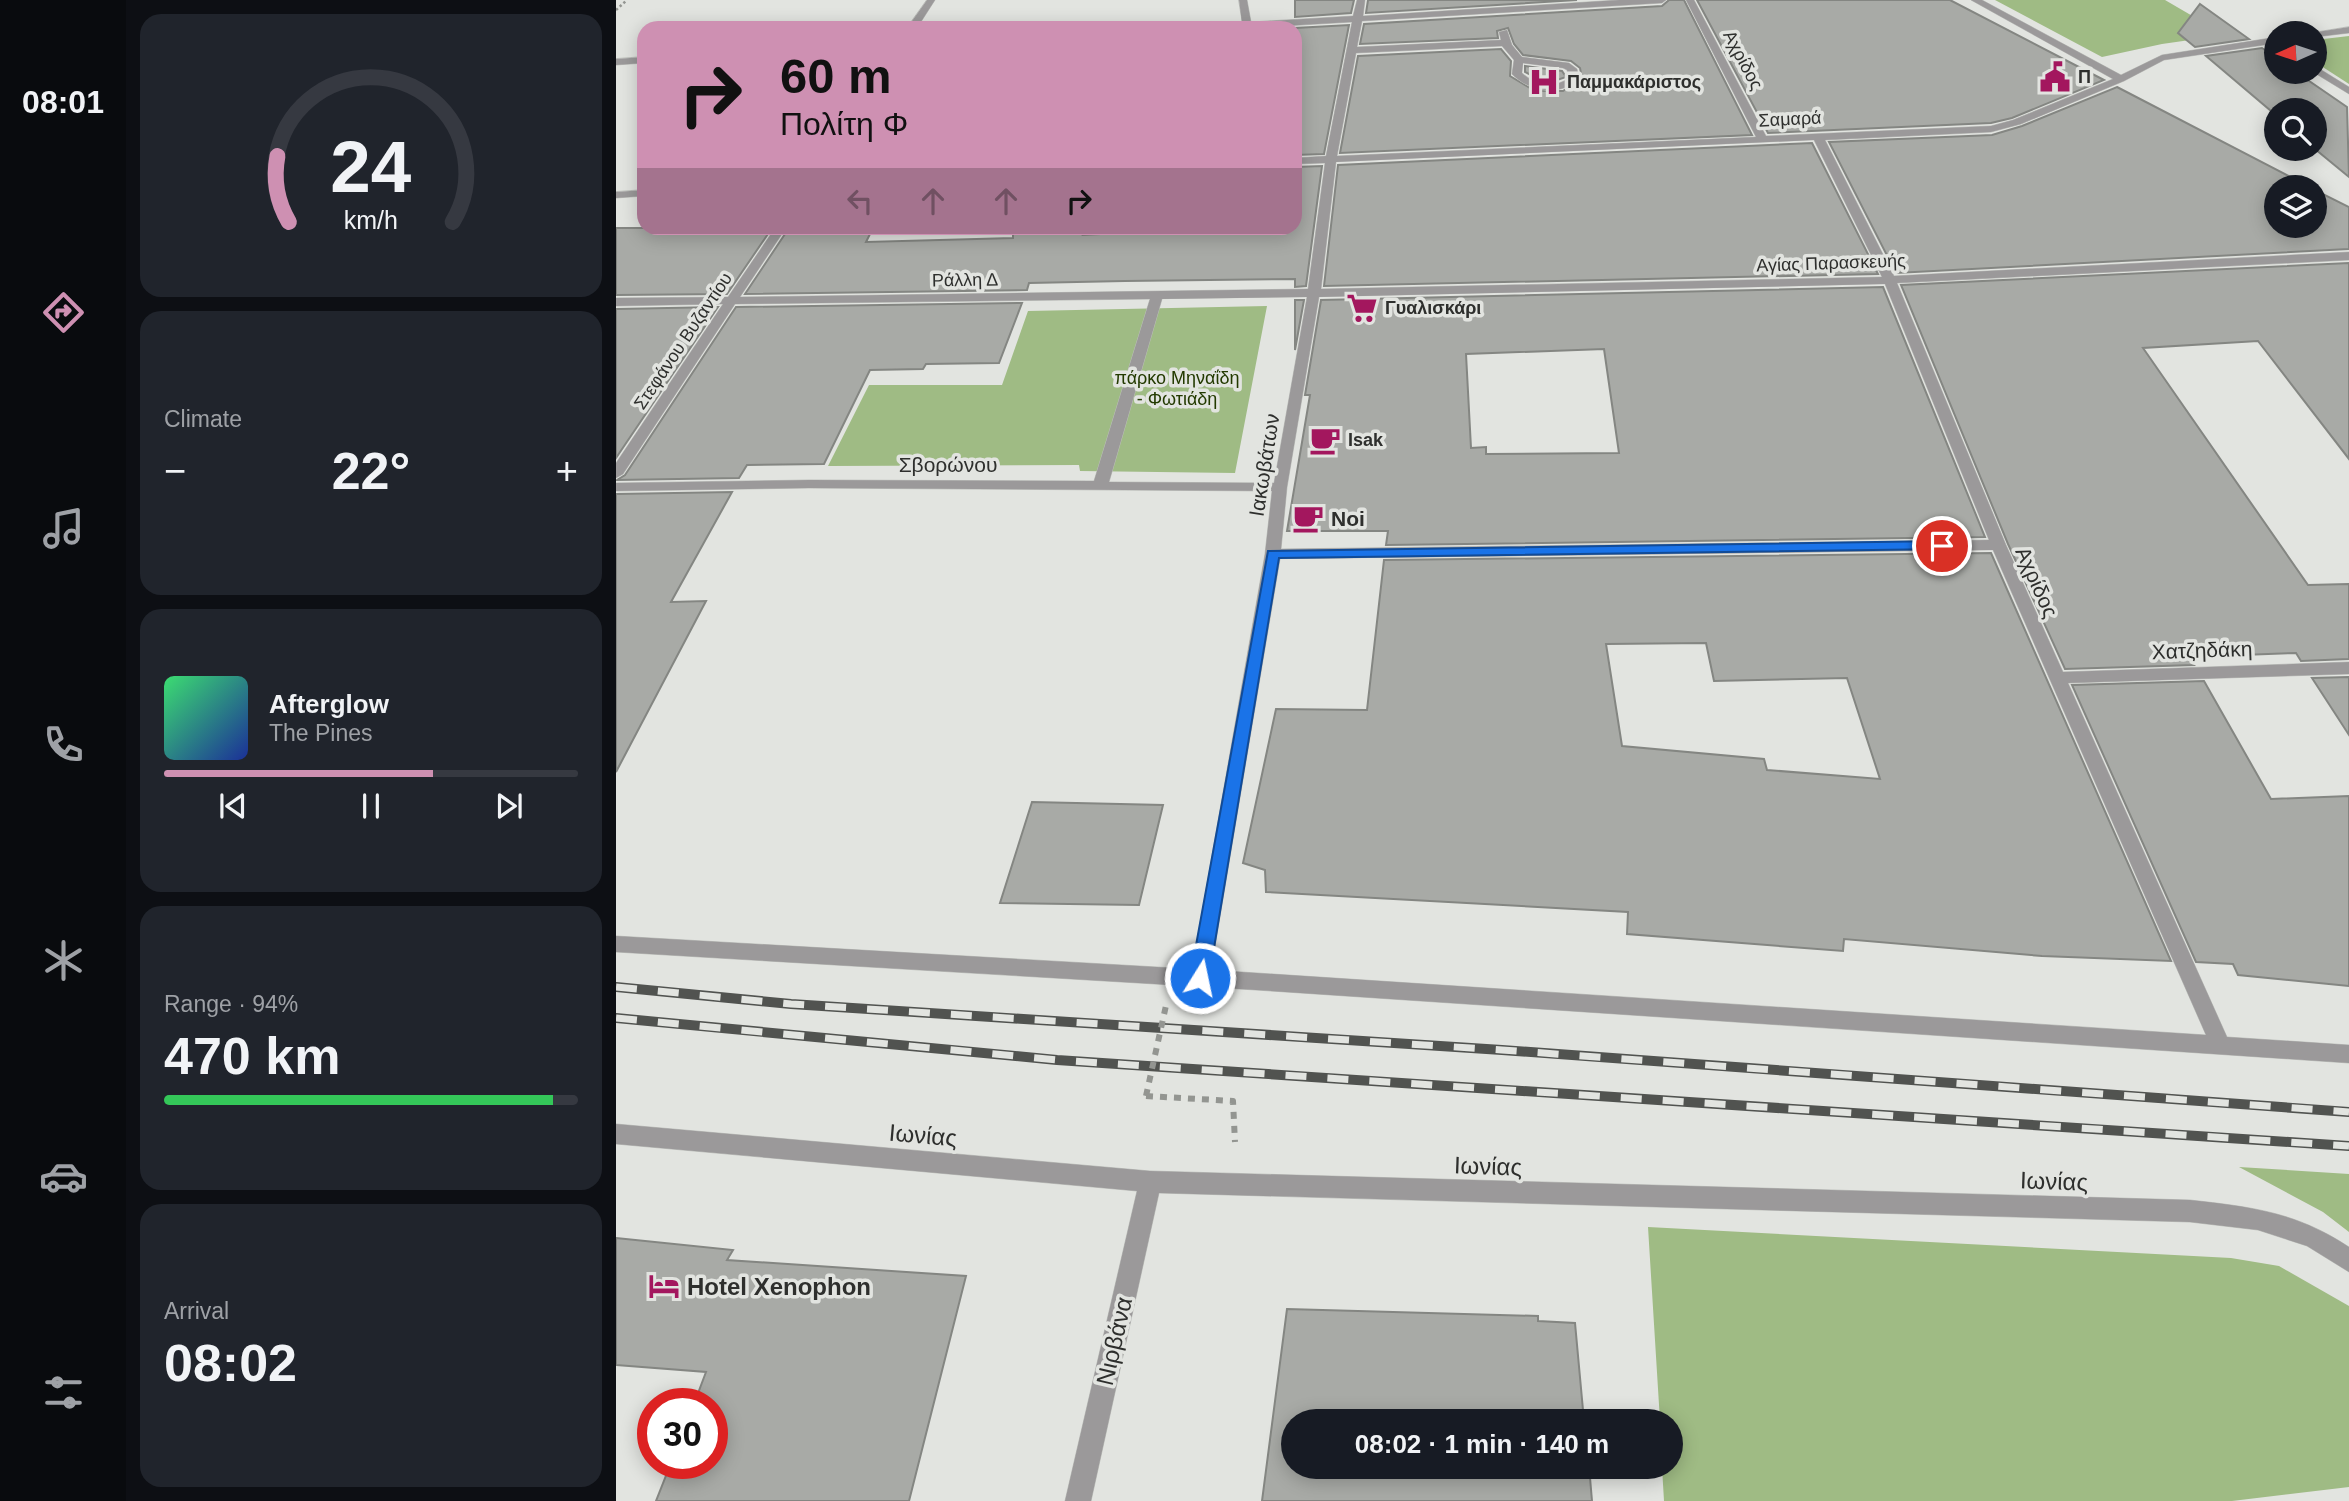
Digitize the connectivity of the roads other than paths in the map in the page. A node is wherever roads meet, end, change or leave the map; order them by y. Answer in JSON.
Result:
{"nodes":[{"id":1,"x":931,"y":0,"type":"edge"},
{"id":2,"x":1243,"y":0,"type":"edge"},
{"id":3,"x":1361,"y":0,"type":"edge"},
{"id":4,"x":1662,"y":0,"type":"edge"},
{"id":5,"x":1690,"y":0,"type":"edge"},
{"id":6,"x":1975,"y":0,"type":"edge"},
{"id":7,"x":1357,"y":19,"type":"junction"},
{"id":8,"x":917,"y":21,"type":"edge"},
{"id":9,"x":1246,"y":21,"type":"edge"},
{"id":10,"x":1302,"y":22,"type":"edge"},
{"id":11,"x":2349,"y":30,"type":"edge"},
{"id":12,"x":2328,"y":32,"type":"edge"},
{"id":13,"x":2264,"y":42,"type":"edge"},
{"id":14,"x":1352,"y":50,"type":"junction"},
{"id":15,"x":637,"y":60,"type":"edge"},
{"id":16,"x":1519,"y":60,"type":"junction"},
{"id":17,"x":616,"y":62,"type":"edge"},
{"id":18,"x":2328,"y":77,"type":"edge"},
{"id":19,"x":2121,"y":79,"type":"junction"},
{"id":20,"x":2349,"y":90,"type":"edge"},
{"id":21,"x":1817,"y":135,"type":"junction"},
{"id":22,"x":1762,"y":138,"type":"junction"},
{"id":23,"x":1331,"y":159,"type":"junction"},
{"id":24,"x":1302,"y":161,"type":"edge"},
{"id":25,"x":637,"y":194,"type":"edge"},
{"id":26,"x":616,"y":195,"type":"edge"},
{"id":27,"x":775,"y":235,"type":"edge"},
{"id":28,"x":2349,"y":256,"type":"edge"},
{"id":29,"x":1890,"y":279,"type":"junction"},
{"id":30,"x":1314,"y":293,"type":"junction"},
{"id":31,"x":1157,"y":296,"type":"junction"},
{"id":32,"x":731,"y":301,"type":"junction"},
{"id":33,"x":616,"y":302,"type":"edge"},
{"id":34,"x":616,"y":474,"type":"edge"},
{"id":35,"x":1100,"y":486,"type":"junction"},
{"id":36,"x":616,"y":487,"type":"edge"},
{"id":37,"x":1280,"y":487,"type":"junction"},
{"id":38,"x":1998,"y":545,"type":"junction"},
{"id":39,"x":1273,"y":554,"type":"junction"},
{"id":40,"x":2349,"y":668,"type":"edge"},
{"id":41,"x":2057,"y":678,"type":"junction"},
{"id":42,"x":616,"y":944,"type":"edge"},
{"id":43,"x":1200,"y":978,"type":"junction"},
{"id":44,"x":2221,"y":1046,"type":"junction"},
{"id":45,"x":2349,"y":1054,"type":"edge"},
{"id":46,"x":616,"y":1134,"type":"edge"},
{"id":47,"x":1150,"y":1182,"type":"junction"},
{"id":48,"x":2349,"y":1261,"type":"edge"},
{"id":49,"x":1078,"y":1501,"type":"edge"}],
"edges":[{"from":1,"to":8,"type":"street"},
{"from":2,"to":9,"type":"street"},
{"from":3,"to":7,"type":"street","name":"Ιακωβάτων"},
{"from":4,"to":7,"type":"street"},
{"from":5,"to":22,"type":"street","name":"Αχρίδος"},
{"from":6,"to":19,"type":"street"},
{"from":7,"to":10,"type":"street"},
{"from":7,"to":14,"type":"street","name":"Ιακωβάτων"},
{"from":11,"to":12,"type":"street"},
{"from":13,"to":19,"type":"street","name":"Σαμαρά"},
{"from":14,"to":16,"type":"street"},
{"from":14,"to":23,"type":"street","name":"Ιακωβάτων"},
{"from":15,"to":17,"type":"street"},
{"from":16,"to":16,"type":"street"},
{"from":18,"to":20,"type":"street"},
{"from":19,"to":21,"type":"street","name":"Σαμαρά"},
{"from":21,"to":22,"type":"street","name":"Σαμαρά"},
{"from":21,"to":29,"type":"street","name":"Αχρίδος"},
{"from":22,"to":23,"type":"street","name":"Σαμαρά"},
{"from":23,"to":24,"type":"street","name":"Σαμαρά"},
{"from":23,"to":30,"type":"street","name":"Ιακωβάτων"},
{"from":25,"to":26,"type":"street"},
{"from":27,"to":32,"type":"street","name":"Στεφάνου Βυζαντίου"},
{"from":28,"to":29,"type":"street","name":"Αγίας Παρασκευής"},
{"from":29,"to":30,"type":"street","name":"Αγίας Παρασκευής"},
{"from":29,"to":38,"type":"street","name":"Αχρίδος"},
{"from":30,"to":31,"type":"street","name":"Ράλλη Δ"},
{"from":30,"to":37,"type":"street","name":"Ιακωβάτων"},
{"from":31,"to":32,"type":"street","name":"Ράλλη Δ"},
{"from":31,"to":35,"type":"street"},
{"from":32,"to":33,"type":"street","name":"Ράλλη Δ"},
{"from":32,"to":34,"type":"street","name":"Στεφάνου Βυζαντίου"},
{"from":35,"to":36,"type":"street","name":"Σβορώνου"},
{"from":35,"to":37,"type":"street","name":"Σβορώνου"},
{"from":37,"to":39,"type":"street","name":"Ιακωβάτων"},
{"from":38,"to":39,"type":"street"},
{"from":38,"to":41,"type":"street","name":"Αχρίδος"},
{"from":39,"to":43,"type":"street","name":"Ιακωβάτων"},
{"from":40,"to":41,"type":"street","name":"Χατζηδάκη"},
{"from":41,"to":44,"type":"street","name":"Αχρίδος"},
{"from":42,"to":43,"type":"street"},
{"from":43,"to":44,"type":"street"},
{"from":44,"to":45,"type":"street"},
{"from":46,"to":47,"type":"street","name":"Ιωνίας"},
{"from":47,"to":48,"type":"street","name":"Ιωνίας"},
{"from":47,"to":49,"type":"street","name":"Νιρβάνα"}]}
